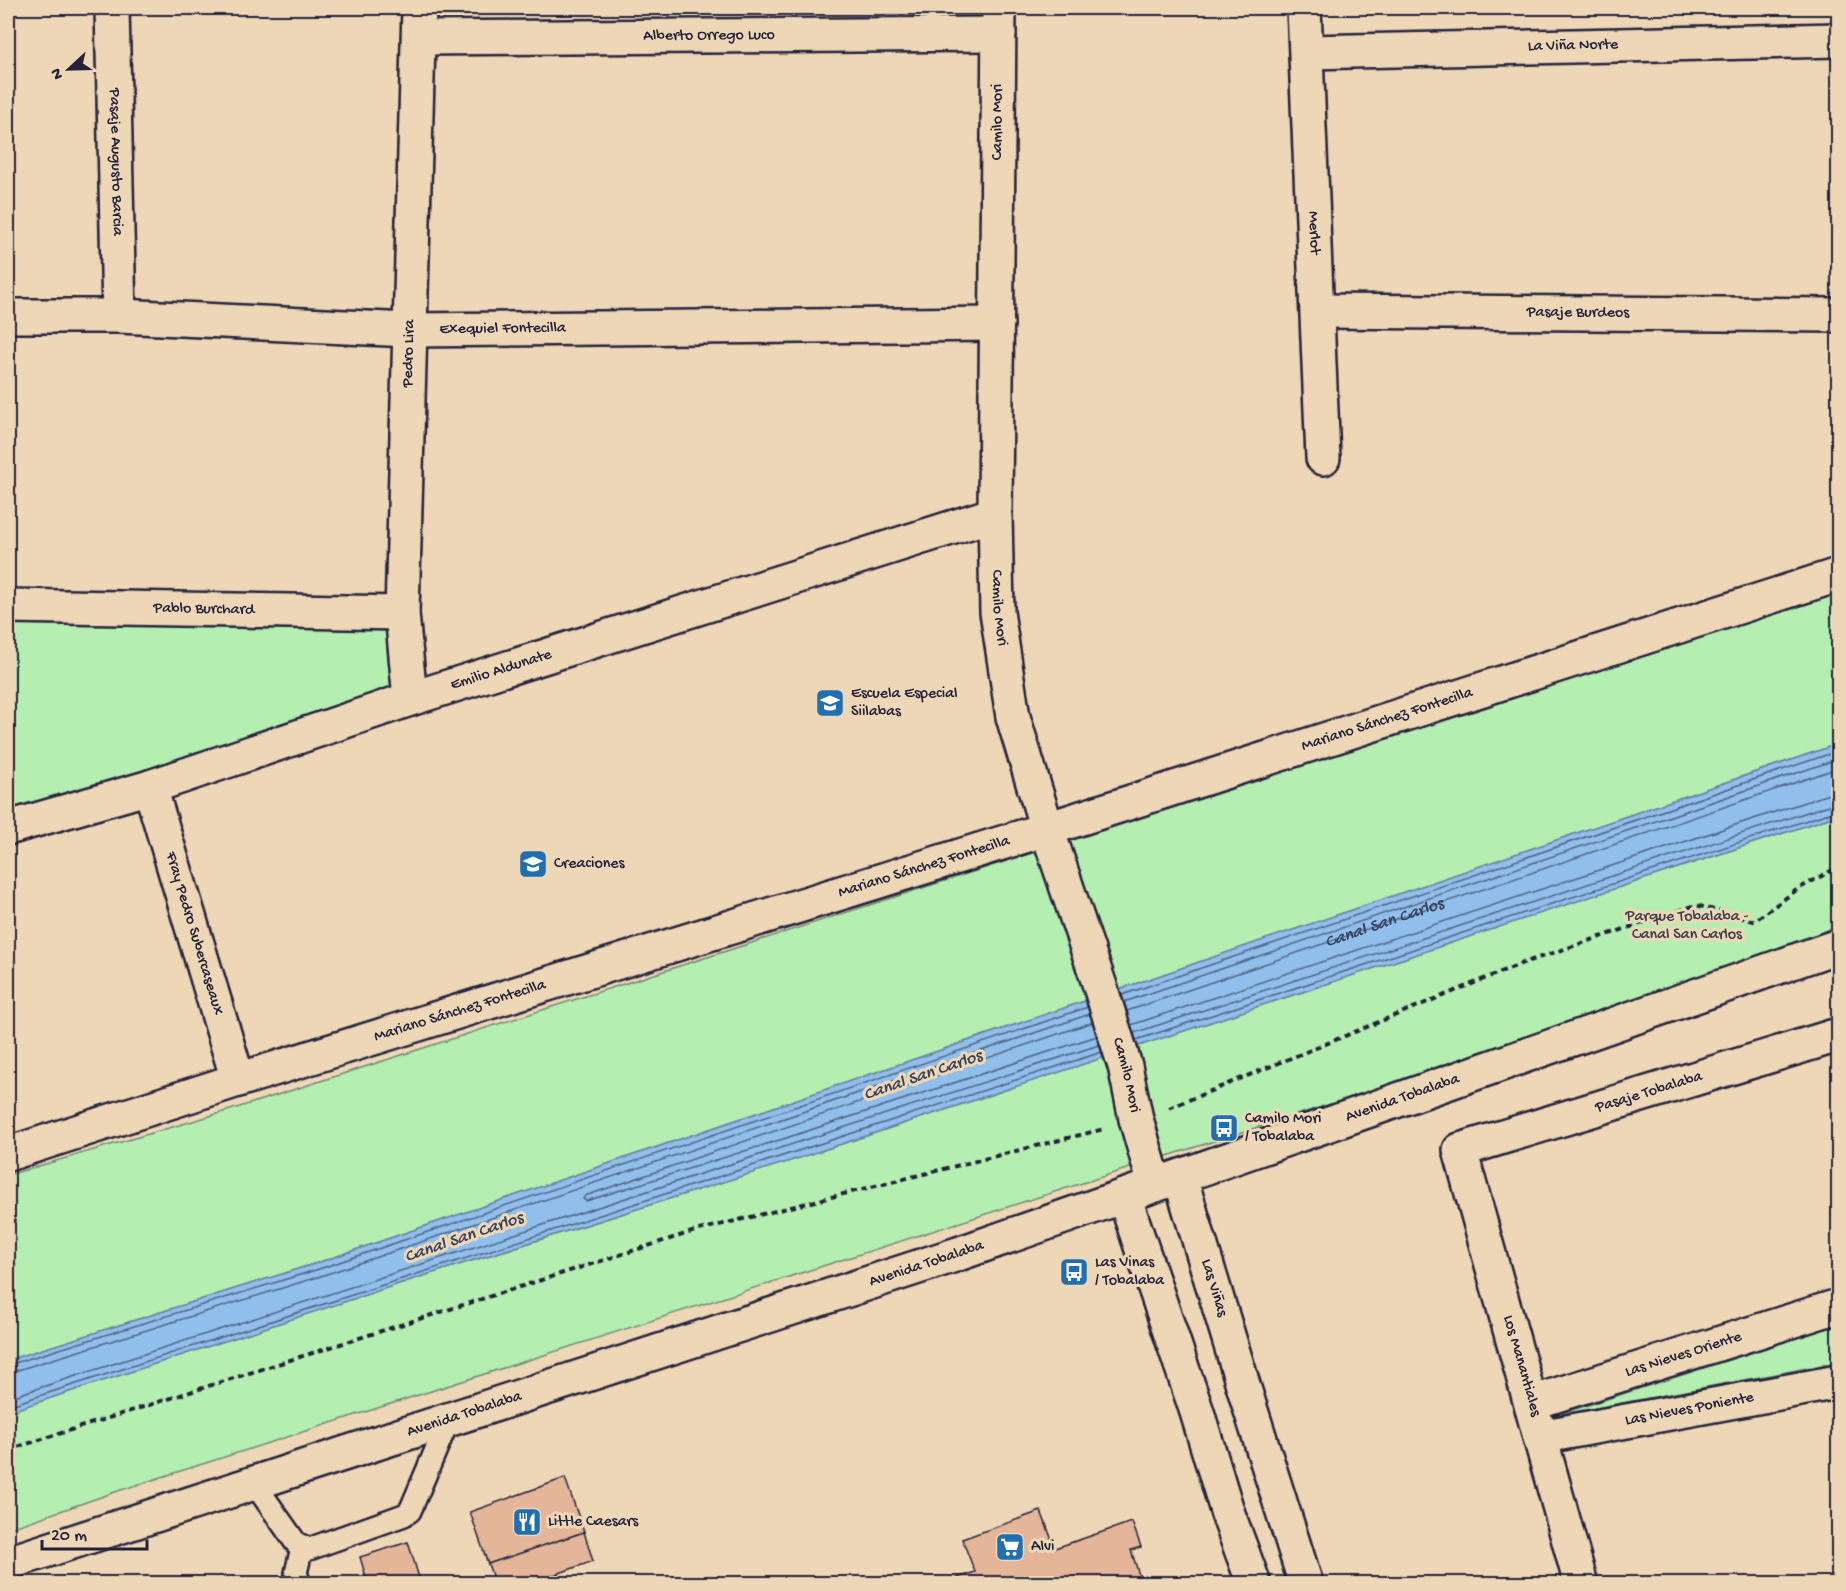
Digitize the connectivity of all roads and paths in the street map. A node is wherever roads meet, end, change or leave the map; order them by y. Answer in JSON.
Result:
{"nodes":[{"id":1,"x":112,"y":8,"type":"edge"},
{"id":2,"x":1305,"y":8,"type":"edge"},
{"id":3,"x":999,"y":21,"type":"edge"},
{"id":4,"x":419,"y":22,"type":"edge"},
{"id":5,"x":1839,"y":40,"type":"edge"},
{"id":6,"x":1307,"y":52,"type":"junction"},
{"id":7,"x":1318,"y":311,"type":"junction"},
{"id":8,"x":1839,"y":315,"type":"edge"},
{"id":9,"x":8,"y":316,"type":"edge"},
{"id":10,"x":118,"y":316,"type":"junction"},
{"id":11,"x":997,"y":324,"type":"junction"},
{"id":12,"x":409,"y":330,"type":"junction"},
{"id":13,"x":1323,"y":458,"type":"dead end"},
{"id":14,"x":995,"y":514,"type":"junction"},
{"id":15,"x":1839,"y":575,"type":"edge"},
{"id":16,"x":8,"y":606,"type":"edge"},
{"id":17,"x":402,"y":613,"type":"junction"},
{"id":18,"x":410,"y":699,"type":"junction"},
{"id":19,"x":150,"y":787,"type":"junction"},
{"id":20,"x":8,"y":828,"type":"edge"},
{"id":21,"x":1047,"y":829,"type":"junction"},
{"id":22,"x":1839,"y":867,"type":"edge"},
{"id":23,"x":1839,"y":946,"type":"edge"},
{"id":24,"x":1839,"y":1035,"type":"edge"},
{"id":25,"x":238,"y":1080,"type":"junction"},
{"id":26,"x":1163,"y":1111,"type":"dead end"},
{"id":27,"x":1107,"y":1128,"type":"dead end"},
{"id":28,"x":1460,"y":1150,"type":"joint"},
{"id":29,"x":8,"y":1154,"type":"edge"},
{"id":30,"x":1168,"y":1181,"type":"junction"},
{"id":31,"x":1124,"y":1196,"type":"junction"},
{"id":32,"x":1839,"y":1306,"type":"edge"},
{"id":33,"x":1839,"y":1382,"type":"edge"},
{"id":34,"x":1247,"y":1398,"type":"junction"},
{"id":35,"x":1531,"y":1403,"type":"junction"},
{"id":36,"x":1197,"y":1412,"type":"junction"},
{"id":37,"x":449,"y":1419,"type":"junction"},
{"id":38,"x":1540,"y":1437,"type":"junction"},
{"id":39,"x":8,"y":1450,"type":"edge"},
{"id":40,"x":255,"y":1483,"type":"junction"},
{"id":41,"x":302,"y":1547,"type":"junction"},
{"id":42,"x":8,"y":1563,"type":"edge"},
{"id":43,"x":300,"y":1584,"type":"edge"},
{"id":44,"x":1254,"y":1584,"type":"edge"},
{"id":45,"x":1306,"y":1584,"type":"edge"},
{"id":46,"x":1581,"y":1584,"type":"edge"}],
"edges":[{"from":1,"to":10,"type":"street","name":"Pasaje Augusto Barcia"},
{"from":2,"to":6,"type":"street","name":"Merlot"},
{"from":3,"to":4,"type":"street","name":"Alberto Orrego Luco"},
{"from":3,"to":11,"type":"street","name":"Camilo Mori"},
{"from":4,"to":12,"type":"street","name":"Pedro Lira"},
{"from":5,"to":6,"type":"street","name":"La Viña Norte"},
{"from":6,"to":7,"type":"street","name":"Merlot"},
{"from":7,"to":8,"type":"street","name":"Pasaje Burdeos"},
{"from":7,"to":13,"type":"street","name":"Merlot"},
{"from":9,"to":10,"type":"street","name":"Exequiel Fontecilla"},
{"from":10,"to":12,"type":"street","name":"Exequiel Fontecilla"},
{"from":11,"to":12,"type":"street","name":"Exequiel Fontecilla"},
{"from":11,"to":14,"type":"street","name":"Camilo Mori"},
{"from":12,"to":17,"type":"street","name":"Pedro Lira"},
{"from":14,"to":18,"type":"street","name":"Emilio Aldunate"},
{"from":14,"to":21,"type":"street","name":"Camilo Mori"},
{"from":15,"to":21,"type":"street","name":"Mariano Sánchez Fontecilla"},
{"from":16,"to":17,"type":"street","name":"Pablo Burchard"},
{"from":17,"to":18,"type":"street","name":"Pedro Lira"},
{"from":18,"to":19,"type":"street","name":"Emilio Aldunate"},
{"from":19,"to":20,"type":"street","name":"Emilio Aldunate"},
{"from":19,"to":25,"type":"street","name":"Fray Pedro Subercaseaux"},
{"from":21,"to":25,"type":"street","name":"Mariano Sánchez Fontecilla"},
{"from":21,"to":30,"type":"street","name":"Camilo Mori"},
{"from":22,"to":26,"type":"path"},
{"from":23,"to":30,"type":"street","name":"Avenida Tobalaba"},
{"from":24,"to":28,"type":"street","name":"Pasaje Tobalaba"},
{"from":25,"to":29,"type":"street","name":"Mariano Sánchez Fontecilla"},
{"from":27,"to":39,"type":"path"},
{"from":28,"to":35,"type":"street","name":"Los Manantiales"},
{"from":30,"to":31,"type":"street","name":"Avenida Tobalaba"},
{"from":30,"to":34,"type":"street","name":"Las Viñas"},
{"from":31,"to":36,"type":"street"},
{"from":31,"to":37,"type":"street","name":"Avenida Tobalaba"},
{"from":32,"to":35,"type":"street","name":"Las Nieves Oriente"},
{"from":33,"to":38,"type":"street","name":"Las Nieves Poniente"},
{"from":34,"to":36,"type":"street"},
{"from":34,"to":45,"type":"street","name":"Las Viñas"},
{"from":35,"to":38,"type":"street","name":"Los Manantiales"},
{"from":36,"to":44,"type":"street"},
{"from":37,"to":40,"type":"street","name":"Avenida Tobalaba"},
{"from":37,"to":41,"type":"lane"},
{"from":38,"to":46,"type":"street","name":"Los Manantiales"},
{"from":40,"to":41,"type":"lane"},
{"from":40,"to":42,"type":"street","name":"Avenida Tobalaba"},
{"from":41,"to":43,"type":"lane"}]}
